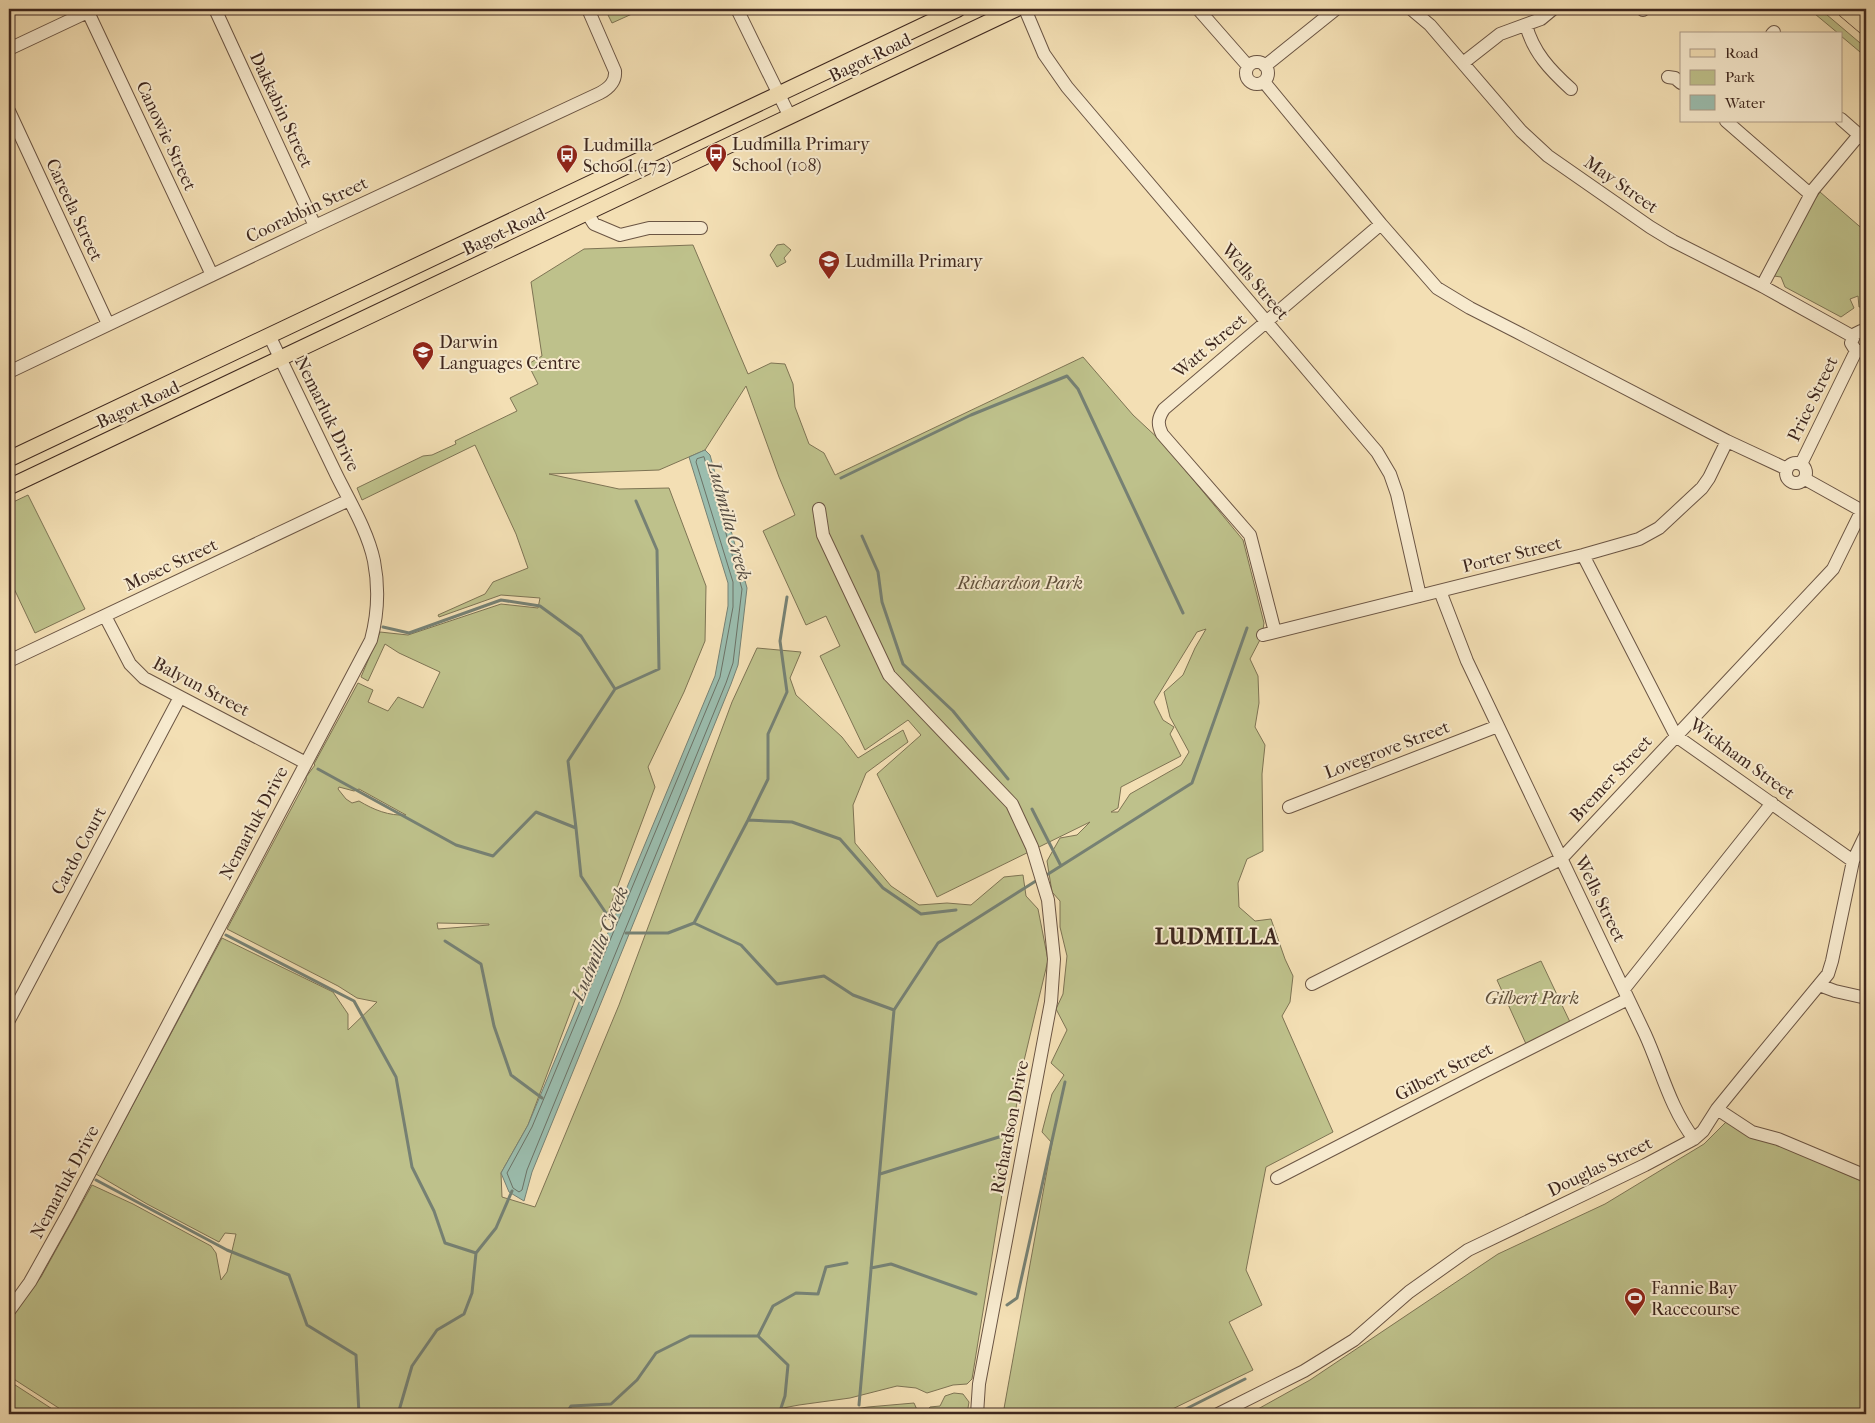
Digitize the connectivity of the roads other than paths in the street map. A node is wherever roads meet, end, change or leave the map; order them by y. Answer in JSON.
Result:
{"nodes":[{"id":1,"x":215,"y":9,"type":"edge"},
{"id":2,"x":588,"y":9,"type":"edge"},
{"id":3,"x":737,"y":9,"type":"edge"},
{"id":4,"x":958,"y":9,"type":"edge"},
{"id":5,"x":1016,"y":9,"type":"edge"},
{"id":6,"x":1025,"y":9,"type":"edge"},
{"id":7,"x":1198,"y":9,"type":"edge"},
{"id":8,"x":1336,"y":9,"type":"edge"},
{"id":9,"x":1412,"y":9,"type":"edge"},
{"id":10,"x":1553,"y":9,"type":"edge"},
{"id":11,"x":1846,"y":9,"type":"edge"},
{"id":12,"x":91,"y":10,"type":"edge"},
{"id":13,"x":1526,"y":25,"type":"junction"},
{"id":14,"x":1866,"y":26,"type":"edge"},
{"id":15,"x":9,"y":49,"type":"edge"},
{"id":16,"x":1463,"y":63,"type":"junction"},
{"id":17,"x":1248,"y":66,"type":"junction"},
{"id":18,"x":1265,"y":66,"type":"junction"},
{"id":19,"x":1668,"y":77,"type":"dead end"},
{"id":20,"x":1264,"y":82,"type":"junction"},
{"id":21,"x":1680,"y":82,"type":"edge"},
{"id":22,"x":1571,"y":89,"type":"dead end"},
{"id":23,"x":778,"y":93,"type":"junction"},
{"id":24,"x":9,"y":111,"type":"edge"},
{"id":25,"x":790,"y":117,"type":"junction"},
{"id":26,"x":1842,"y":120,"type":"edge"},
{"id":27,"x":1727,"y":122,"type":"edge"},
{"id":28,"x":1863,"y":138,"type":"edge"},
{"id":29,"x":1810,"y":194,"type":"junction"},
{"id":30,"x":587,"y":213,"type":"junction"},
{"id":31,"x":1381,"y":224,"type":"junction"},
{"id":32,"x":315,"y":226,"type":"junction"},
{"id":33,"x":701,"y":228,"type":"dead end"},
{"id":34,"x":212,"y":274,"type":"junction"},
{"id":35,"x":1762,"y":286,"type":"junction"},
{"id":36,"x":1266,"y":322,"type":"junction"},
{"id":37,"x":108,"y":324,"type":"junction"},
{"id":38,"x":1866,"y":332,"type":"edge"},
{"id":39,"x":269,"y":335,"type":"junction"},
{"id":40,"x":1852,"y":336,"type":"junction"},
{"id":41,"x":1861,"y":351,"type":"edge"},
{"id":42,"x":281,"y":359,"type":"junction"},
{"id":43,"x":9,"y":372,"type":"edge"},
{"id":44,"x":1727,"y":441,"type":"junction"},
{"id":45,"x":9,"y":459,"type":"edge"},
{"id":46,"x":1801,"y":464,"type":"junction"},
{"id":47,"x":1787,"y":469,"type":"junction"},
{"id":48,"x":1805,"y":479,"type":"junction"},
{"id":49,"x":9,"y":487,"type":"edge"},
{"id":50,"x":349,"y":500,"type":"junction"},
{"id":51,"x":819,"y":509,"type":"dead end"},
{"id":52,"x":1864,"y":511,"type":"edge"},
{"id":53,"x":1583,"y":555,"type":"junction"},
{"id":54,"x":1440,"y":591,"type":"junction"},
{"id":55,"x":1420,"y":596,"type":"junction"},
{"id":56,"x":105,"y":616,"type":"junction"},
{"id":57,"x":1269,"y":634,"type":"joint"},
{"id":58,"x":9,"y":661,"type":"edge"},
{"id":59,"x":180,"y":697,"type":"junction"},
{"id":60,"x":1498,"y":726,"type":"junction"},
{"id":61,"x":1676,"y":736,"type":"junction"},
{"id":62,"x":306,"y":763,"type":"junction"},
{"id":63,"x":1772,"y":803,"type":"junction"},
{"id":64,"x":1288,"y":807,"type":"dead end"},
{"id":65,"x":1866,"y":834,"type":"edge"},
{"id":66,"x":1561,"y":859,"type":"junction"},
{"id":67,"x":1853,"y":860,"type":"junction"},
{"id":68,"x":1312,"y":984,"type":"dead end"},
{"id":69,"x":1819,"y":985,"type":"junction"},
{"id":70,"x":1626,"y":994,"type":"junction"},
{"id":71,"x":1866,"y":998,"type":"edge"},
{"id":72,"x":9,"y":1020,"type":"edge"},
{"id":73,"x":1717,"y":1109,"type":"junction"},
{"id":74,"x":1694,"y":1139,"type":"junction"},
{"id":75,"x":1866,"y":1176,"type":"edge"},
{"id":76,"x":1277,"y":1178,"type":"dead end"},
{"id":77,"x":9,"y":1311,"type":"edge"},
{"id":78,"x":977,"y":1414,"type":"edge"},
{"id":79,"x":1218,"y":1414,"type":"edge"}],
"edges":[{"from":1,"to":32,"type":"street","name":"Dakkabin Street"},
{"from":2,"to":32,"type":"street","name":"Coorabbin Street"},
{"from":3,"to":23,"type":"street"},
{"from":4,"to":23,"type":"main road","name":"Bagot Road"},
{"from":5,"to":25,"type":"main road","name":"Bagot Road"},
{"from":6,"to":36,"type":"street","name":"Wells Street"},
{"from":7,"to":17,"type":"street"},
{"from":8,"to":18,"type":"street"},
{"from":9,"to":16,"type":"street","name":"May Street"},
{"from":10,"to":13,"type":"street"},
{"from":11,"to":14,"type":"highway"},
{"from":12,"to":15,"type":"street"},
{"from":12,"to":34,"type":"street","name":"Canowie Street"},
{"from":13,"to":16,"type":"street"},
{"from":13,"to":22,"type":"street"},
{"from":16,"to":35,"type":"street","name":"May Street"},
{"from":17,"to":18,"type":"street"},
{"from":17,"to":20,"type":"street"},
{"from":18,"to":20,"type":"street"},
{"from":19,"to":21,"type":"street"},
{"from":20,"to":31,"type":"street"},
{"from":23,"to":25,"type":"street"},
{"from":23,"to":39,"type":"main road","name":"Bagot Road"},
{"from":24,"to":37,"type":"street","name":"Careela Street"},
{"from":25,"to":30,"type":"main road","name":"Bagot Road"},
{"from":26,"to":28,"type":"street"},
{"from":27,"to":29,"type":"street"},
{"from":28,"to":29,"type":"street"},
{"from":29,"to":35,"type":"street"},
{"from":30,"to":33,"type":"street"},
{"from":30,"to":42,"type":"main road","name":"Bagot Road"},
{"from":31,"to":36,"type":"street","name":"Watt Street"},
{"from":31,"to":44,"type":"street"},
{"from":32,"to":34,"type":"street","name":"Coorabbin Street"},
{"from":34,"to":37,"type":"street","name":"Coorabbin Street"},
{"from":35,"to":40,"type":"street","name":"May Street"},
{"from":36,"to":55,"type":"street","name":"Wells Street"},
{"from":36,"to":57,"type":"street","name":"Watt Street"},
{"from":37,"to":43,"type":"street","name":"Coorabbin Street"},
{"from":38,"to":40,"type":"street"},
{"from":39,"to":42,"type":"street","name":"Nemarluk Drive"},
{"from":39,"to":45,"type":"main road","name":"Bagot Road"},
{"from":40,"to":41,"type":"street"},
{"from":41,"to":46,"type":"street","name":"Price Street"},
{"from":42,"to":49,"type":"main road","name":"Bagot Road"},
{"from":42,"to":50,"type":"street","name":"Nemarluk Drive"},
{"from":44,"to":47,"type":"street"},
{"from":44,"to":53,"type":"street","name":"Porter Street"},
{"from":46,"to":47,"type":"street"},
{"from":46,"to":48,"type":"street"},
{"from":47,"to":48,"type":"street"},
{"from":48,"to":52,"type":"street"},
{"from":50,"to":56,"type":"street","name":"Mosec Street"},
{"from":50,"to":62,"type":"street","name":"Nemarluk Drive"},
{"from":51,"to":78,"type":"street","name":"Richardson Drive"},
{"from":52,"to":61,"type":"street","name":"Bremer Street"},
{"from":53,"to":54,"type":"street","name":"Porter Street"},
{"from":53,"to":61,"type":"street","name":"Wickham Street"},
{"from":54,"to":55,"type":"street","name":"Porter Street"},
{"from":54,"to":60,"type":"street","name":"Wells Street"},
{"from":55,"to":57,"type":"street","name":"Porter Street"},
{"from":56,"to":58,"type":"street","name":"Mosec Street"},
{"from":56,"to":59,"type":"street","name":"Balyun Street"},
{"from":59,"to":62,"type":"street","name":"Balyun Street"},
{"from":59,"to":72,"type":"street","name":"Cardo Court"},
{"from":60,"to":64,"type":"street","name":"Lovegrove Street"},
{"from":60,"to":66,"type":"street","name":"Wells Street"},
{"from":61,"to":63,"type":"street","name":"Wickham Street"},
{"from":61,"to":66,"type":"street","name":"Bremer Street"},
{"from":62,"to":77,"type":"street","name":"Nemarluk Drive"},
{"from":63,"to":67,"type":"street","name":"Wickham Street"},
{"from":63,"to":70,"type":"street","name":"Gilbert Street"},
{"from":65,"to":67,"type":"street","name":"Douglas Street"},
{"from":66,"to":68,"type":"street","name":"Bremer Street"},
{"from":66,"to":70,"type":"street","name":"Wells Street"},
{"from":67,"to":69,"type":"street","name":"Douglas Street"},
{"from":69,"to":71,"type":"street"},
{"from":69,"to":73,"type":"street","name":"Douglas Street"},
{"from":70,"to":74,"type":"street","name":"Wells Street"},
{"from":70,"to":76,"type":"street","name":"Gilbert Street"},
{"from":73,"to":74,"type":"street","name":"Douglas Street"},
{"from":73,"to":75,"type":"street"},
{"from":74,"to":79,"type":"street","name":"Douglas Street"}]}
